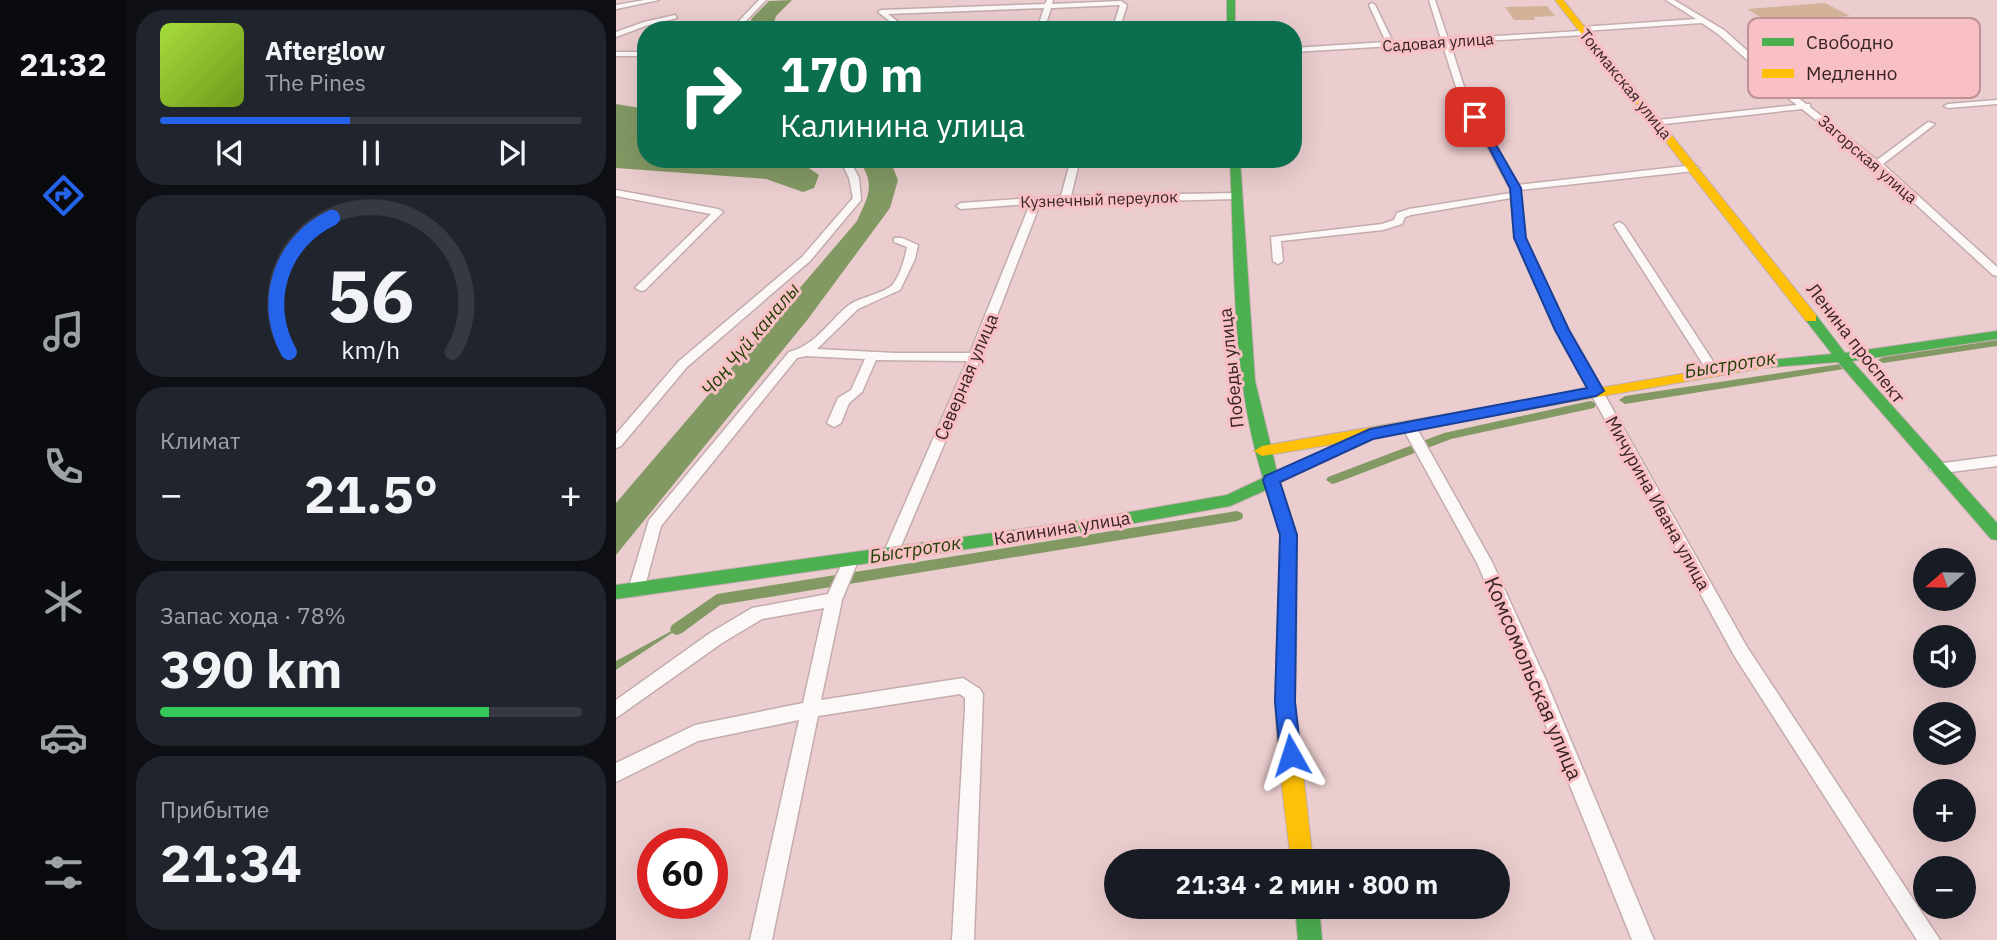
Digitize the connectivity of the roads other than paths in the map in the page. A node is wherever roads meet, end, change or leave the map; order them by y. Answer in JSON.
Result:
{"nodes":[{"id":1,"x":656,"y":0,"type":"edge"},
{"id":2,"x":763,"y":0,"type":"edge"},
{"id":3,"x":902,"y":0,"type":"edge"},
{"id":4,"x":1231,"y":0,"type":"edge"},
{"id":5,"x":1432,"y":0,"type":"edge"},
{"id":6,"x":1559,"y":0,"type":"edge"},
{"id":7,"x":1669,"y":0,"type":"edge"},
{"id":8,"x":1049,"y":2,"type":"edge"},
{"id":9,"x":1372,"y":5,"type":"dead end"},
{"id":10,"x":616,"y":7,"type":"edge"},
{"id":11,"x":881,"y":12,"type":"junction"},
{"id":12,"x":675,"y":17,"type":"dead end"},
{"id":13,"x":659,"y":21,"type":"edge"},
{"id":14,"x":742,"y":21,"type":"edge"},
{"id":15,"x":894,"y":21,"type":"edge"},
{"id":16,"x":1043,"y":21,"type":"edge"},
{"id":17,"x":1118,"y":21,"type":"edge"},
{"id":18,"x":1231,"y":21,"type":"edge"},
{"id":19,"x":1704,"y":22,"type":"junction"},
{"id":20,"x":637,"y":26,"type":"edge"},
{"id":21,"x":1582,"y":31,"type":"junction"},
{"id":22,"x":616,"y":35,"type":"edge"},
{"id":23,"x":1443,"y":41,"type":"junction"},
{"id":24,"x":1391,"y":45,"type":"junction"},
{"id":25,"x":1302,"y":50,"type":"edge"},
{"id":26,"x":616,"y":54,"type":"edge"},
{"id":27,"x":637,"y":54,"type":"edge"},
{"id":28,"x":1748,"y":56,"type":"edge"},
{"id":29,"x":1796,"y":98,"type":"edge"},
{"id":30,"x":1997,"y":102,"type":"edge"},
{"id":31,"x":1807,"y":106,"type":"junction"},
{"id":32,"x":1948,"y":106,"type":"dead end"},
{"id":33,"x":1658,"y":123,"type":"junction"},
{"id":34,"x":1931,"y":124,"type":"dead end"},
{"id":35,"x":1877,"y":163,"type":"junction"},
{"id":36,"x":849,"y":168,"type":"edge"},
{"id":37,"x":1074,"y":168,"type":"edge"},
{"id":38,"x":1235,"y":168,"type":"edge"},
{"id":39,"x":1688,"y":169,"type":"junction"},
{"id":40,"x":1515,"y":192,"type":"junction"},
{"id":41,"x":616,"y":193,"type":"edge"},
{"id":42,"x":1236,"y":195,"type":"junction"},
{"id":43,"x":1065,"y":199,"type":"junction"},
{"id":44,"x":1037,"y":200,"type":"junction"},
{"id":45,"x":961,"y":206,"type":"dead end"},
{"id":46,"x":1619,"y":225,"type":"dead end"},
{"id":47,"x":898,"y":240,"type":"dead end"},
{"id":48,"x":1278,"y":261,"type":"dead end"},
{"id":49,"x":1997,"y":273,"type":"edge"},
{"id":50,"x":641,"y":288,"type":"dead end"},
{"id":51,"x":1997,"y":335,"type":"edge"},
{"id":52,"x":806,"y":352,"type":"junction"},
{"id":53,"x":1842,"y":355,"type":"junction"},
{"id":54,"x":872,"y":356,"type":"junction"},
{"id":55,"x":975,"y":357,"type":"junction"},
{"id":56,"x":1714,"y":372,"type":"junction"},
{"id":57,"x":1596,"y":391,"type":"junction"},
{"id":58,"x":834,"y":423,"type":"dead end"},
{"id":59,"x":1408,"y":425,"type":"junction"},
{"id":60,"x":1370,"y":435,"type":"junction"},
{"id":61,"x":616,"y":443,"type":"edge"},
{"id":62,"x":1262,"y":451,"type":"junction"},
{"id":63,"x":1997,"y":461,"type":"edge"},
{"id":64,"x":1936,"y":469,"type":"junction"},
{"id":65,"x":1271,"y":480,"type":"junction"},
{"id":66,"x":1997,"y":534,"type":"edge"},
{"id":67,"x":891,"y":554,"type":"junction"},
{"id":68,"x":843,"y":581,"type":"junction"},
{"id":69,"x":636,"y":590,"type":"junction"},
{"id":70,"x":616,"y":592,"type":"edge"},
{"id":71,"x":813,"y":709,"type":"junction"},
{"id":72,"x":616,"y":710,"type":"edge"},
{"id":73,"x":616,"y":773,"type":"edge"},
{"id":74,"x":1301,"y":849,"type":"edge"},
{"id":75,"x":1308,"y":919,"type":"edge"},
{"id":76,"x":761,"y":940,"type":"edge"},
{"id":77,"x":963,"y":940,"type":"edge"},
{"id":78,"x":1310,"y":940,"type":"edge"},
{"id":79,"x":1643,"y":940,"type":"edge"},
{"id":80,"x":1929,"y":940,"type":"edge"}],
"edges":[{"from":1,"to":10,"type":"street"},
{"from":2,"to":14,"type":"street"},
{"from":3,"to":11,"type":"street"},
{"from":4,"to":18,"type":"main road"},
{"from":5,"to":23,"type":"street","name":"Мичурина Ивана улица"},
{"from":6,"to":21,"type":"main road","name":"Токмакская улица"},
{"from":7,"to":19,"type":"street","name":"Загорская улица"},
{"from":8,"to":11,"type":"street"},
{"from":8,"to":16,"type":"street"},
{"from":8,"to":17,"type":"street"},
{"from":9,"to":24,"type":"street"},
{"from":11,"to":15,"type":"street"},
{"from":12,"to":13,"type":"street"},
{"from":19,"to":21,"type":"street","name":"Садовая улица"},
{"from":19,"to":28,"type":"street","name":"Загорская улица"},
{"from":20,"to":22,"type":"street"},
{"from":21,"to":23,"type":"street","name":"Садовая улица"},
{"from":21,"to":33,"type":"main road","name":"Токмакская улица"},
{"from":23,"to":24,"type":"street","name":"Садовая улица"},
{"from":23,"to":40,"type":"street","name":"Мичурина Ивана улица"},
{"from":24,"to":25,"type":"street","name":"Садовая улица"},
{"from":26,"to":27,"type":"street"},
{"from":29,"to":31,"type":"street","name":"Загорская улица"},
{"from":30,"to":32,"type":"street"},
{"from":31,"to":33,"type":"street"},
{"from":31,"to":35,"type":"street","name":"Загорская улица"},
{"from":33,"to":39,"type":"main road","name":"Токмакская улица"},
{"from":34,"to":35,"type":"street"},
{"from":35,"to":49,"type":"street","name":"Загорская улица"},
{"from":36,"to":61,"type":"street"},
{"from":37,"to":43,"type":"street"},
{"from":38,"to":42,"type":"main road","name":"Победы улица"},
{"from":39,"to":40,"type":"street"},
{"from":39,"to":53,"type":"main road","name":"Ленина проспект"},
{"from":40,"to":48,"type":"street"},
{"from":40,"to":57,"type":"street","name":"Мичурина Ивана улица"},
{"from":41,"to":50,"type":"street"},
{"from":42,"to":43,"type":"street","name":"Кузнечный переулок"},
{"from":42,"to":62,"type":"main road","name":"Победы улица"},
{"from":43,"to":44,"type":"street","name":"Кузнечный переулок"},
{"from":44,"to":45,"type":"street","name":"Кузнечный переулок"},
{"from":44,"to":55,"type":"street","name":"Северная улица"},
{"from":46,"to":56,"type":"street"},
{"from":47,"to":52,"type":"street"},
{"from":51,"to":53,"type":"main road","name":"Калинина улица"},
{"from":52,"to":54,"type":"street"},
{"from":52,"to":69,"type":"street"},
{"from":53,"to":56,"type":"main road","name":"Калинина улица"},
{"from":53,"to":64,"type":"main road","name":"Ленина проспект"},
{"from":54,"to":55,"type":"street"},
{"from":54,"to":58,"type":"street"},
{"from":55,"to":67,"type":"street","name":"Северная улица"},
{"from":56,"to":57,"type":"main road","name":"Калинина улица"},
{"from":57,"to":59,"type":"main road","name":"Калинина улица"},
{"from":57,"to":80,"type":"street","name":"Мичурина Ивана улица"},
{"from":59,"to":60,"type":"main road","name":"Калинина улица"},
{"from":59,"to":79,"type":"street","name":"Комсомольская улица"},
{"from":60,"to":62,"type":"main road","name":"Калинина улица"},
{"from":60,"to":65,"type":"main road","name":"Калинина улица"},
{"from":62,"to":65,"type":"main road","name":"Победы улица"},
{"from":63,"to":64,"type":"street"},
{"from":64,"to":66,"type":"main road","name":"Ленина проспект"},
{"from":65,"to":67,"type":"main road","name":"Калинина улица"},
{"from":65,"to":74,"type":"main road","name":"Победы улица"},
{"from":67,"to":68,"type":"main road","name":"Калинина улица"},
{"from":68,"to":69,"type":"main road","name":"Калинина улица"},
{"from":68,"to":71,"type":"street"},
{"from":68,"to":72,"type":"street"},
{"from":69,"to":70,"type":"main road","name":"Калинина улица"},
{"from":71,"to":73,"type":"street"},
{"from":71,"to":76,"type":"street"},
{"from":71,"to":77,"type":"street"},
{"from":75,"to":78,"type":"main road"}]}
